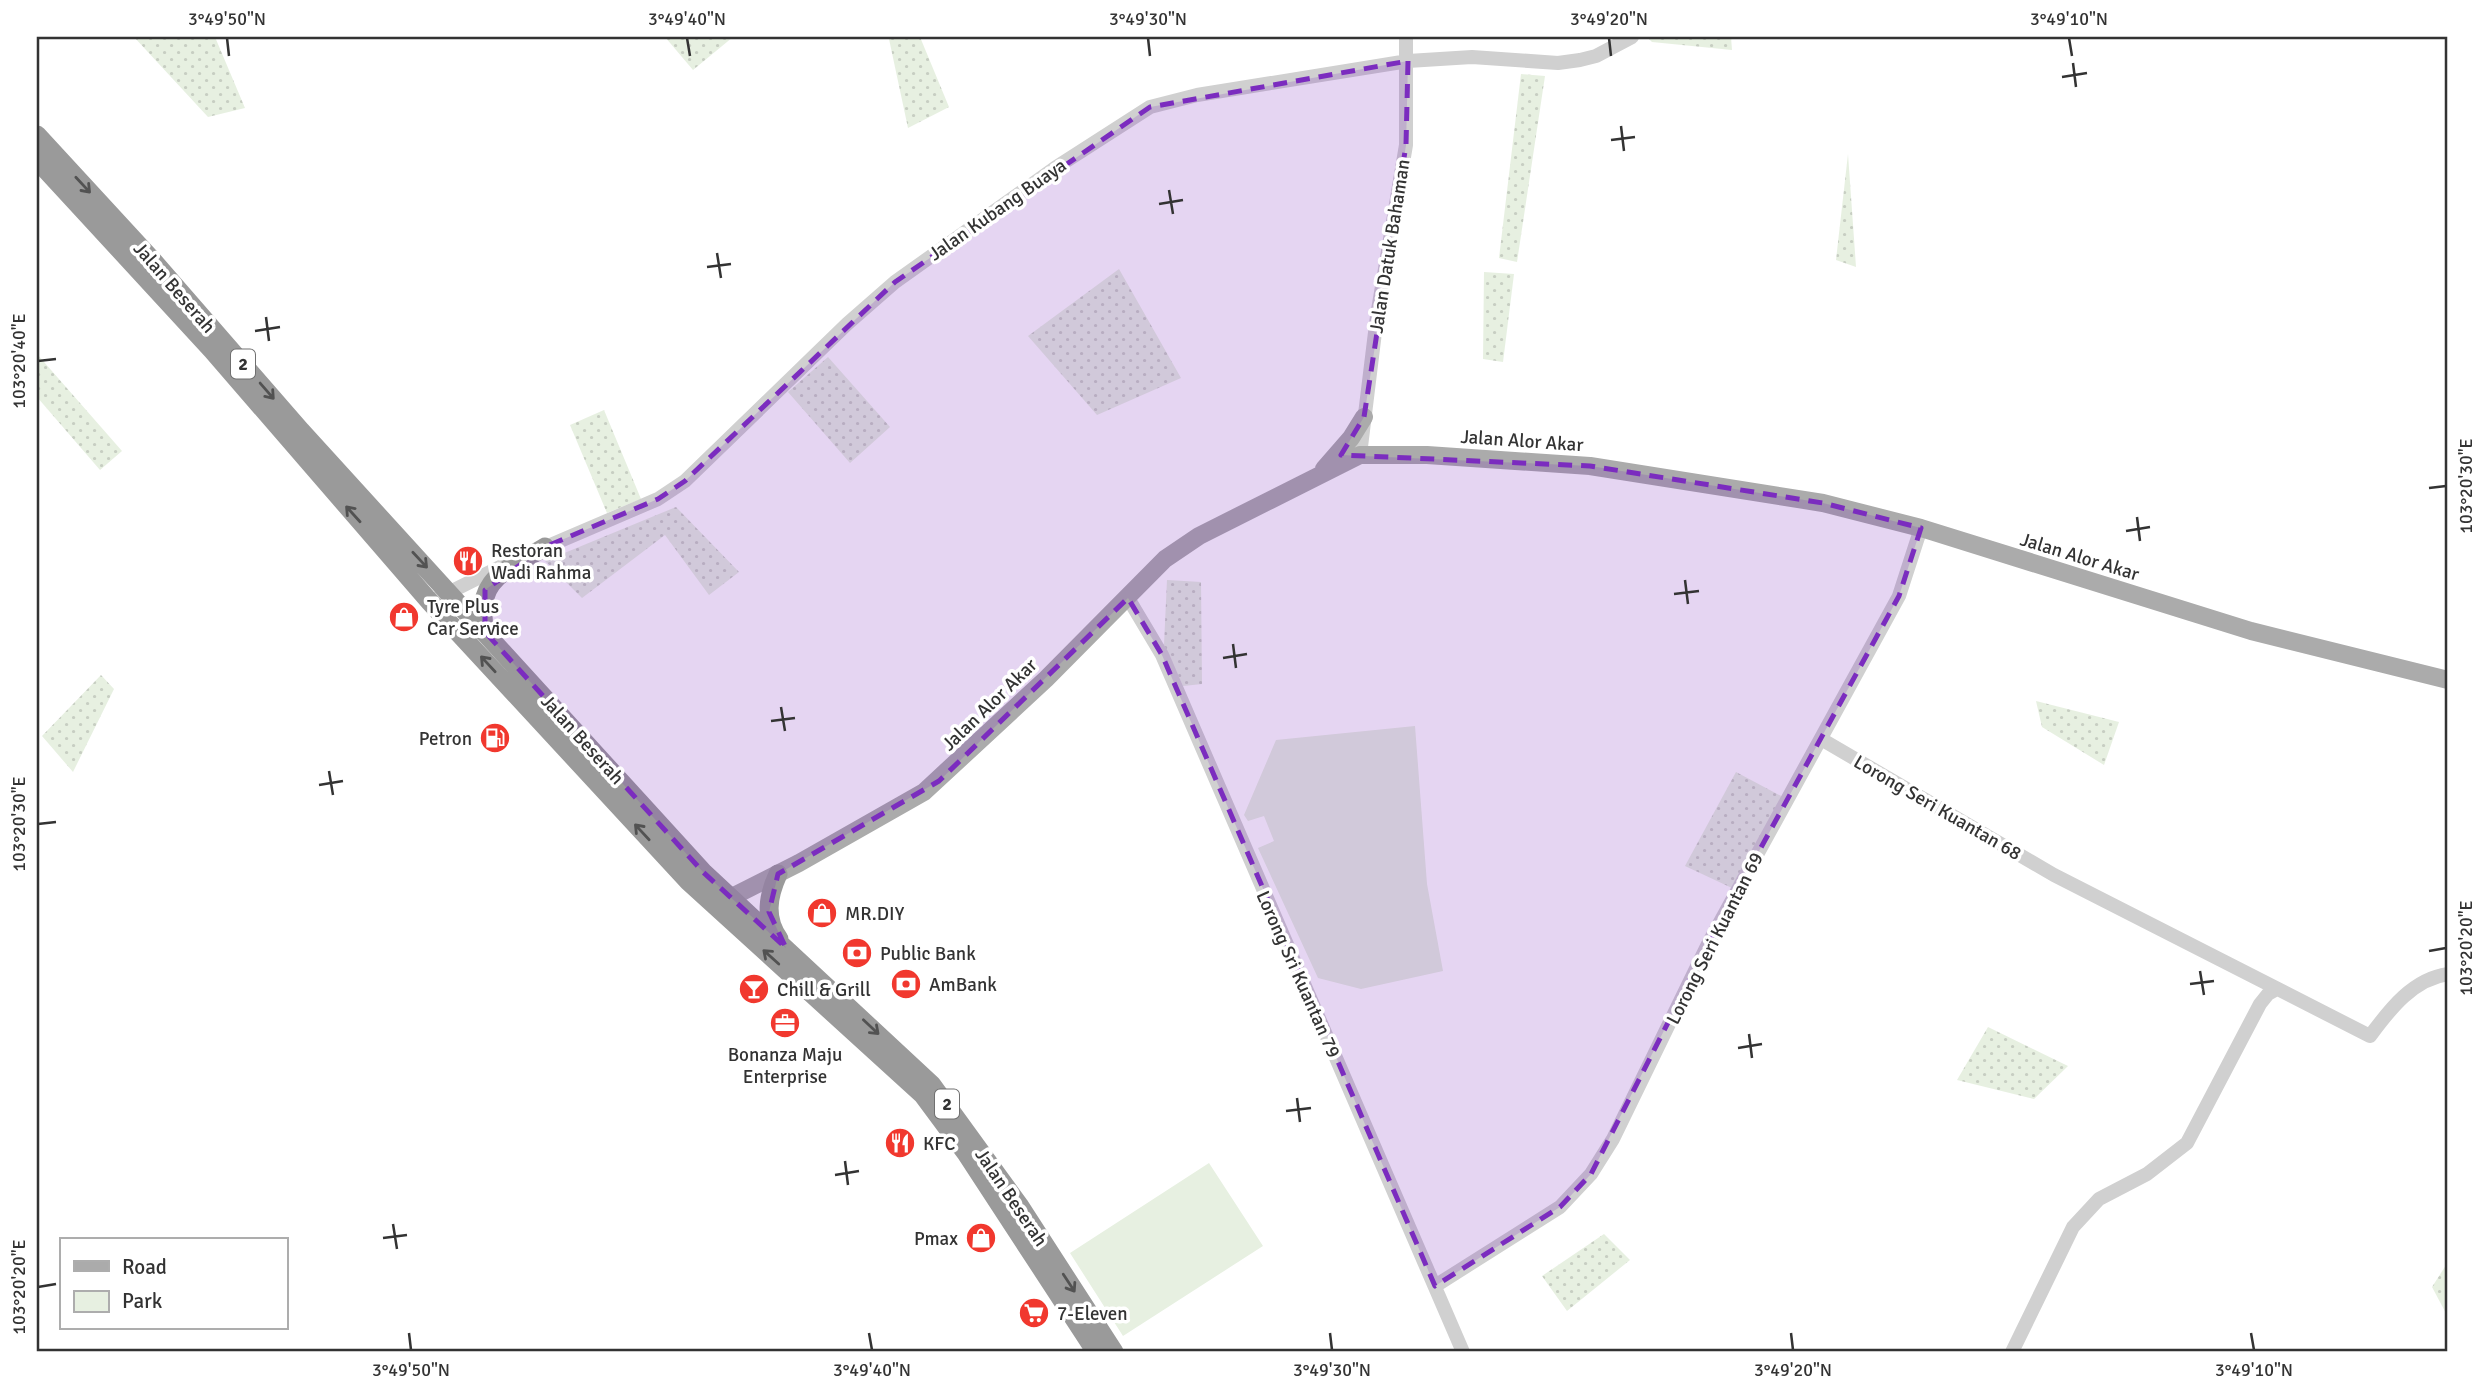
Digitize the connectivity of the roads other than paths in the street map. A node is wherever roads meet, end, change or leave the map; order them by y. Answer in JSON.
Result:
{"nodes":[{"id":1,"x":1406,"y":37,"type":"edge"},
{"id":2,"x":1632,"y":37,"type":"edge"},
{"id":3,"x":1408,"y":61,"type":"junction"},
{"id":4,"x":37,"y":135,"type":"edge"},
{"id":5,"x":37,"y":160,"type":"edge"},
{"id":6,"x":1364,"y":417,"type":"junction"},
{"id":7,"x":1360,"y":455,"type":"junction"},
{"id":8,"x":1317,"y":477,"type":"junction"},
{"id":9,"x":1921,"y":528,"type":"junction"},
{"id":10,"x":545,"y":547,"type":"junction"},
{"id":11,"x":449,"y":592,"type":"junction"},
{"id":12,"x":1128,"y":598,"type":"junction"},
{"id":13,"x":430,"y":602,"type":"junction"},
{"id":14,"x":485,"y":632,"type":"junction"},
{"id":15,"x":2448,"y":680,"type":"edge"},
{"id":16,"x":1821,"y":739,"type":"junction"},
{"id":17,"x":778,"y":874,"type":"junction"},
{"id":18,"x":722,"y":903,"type":"junction"},
{"id":19,"x":786,"y":948,"type":"junction"},
{"id":20,"x":2448,"y":974,"type":"edge"},
{"id":21,"x":2277,"y":989,"type":"junction"},
{"id":22,"x":1434,"y":1286,"type":"junction"},
{"id":23,"x":1096,"y":1352,"type":"edge"},
{"id":24,"x":1114,"y":1352,"type":"edge"},
{"id":25,"x":1463,"y":1352,"type":"edge"},
{"id":26,"x":2012,"y":1352,"type":"edge"}],
"edges":[{"from":1,"to":3,"type":"street","name":"Jalan Datuk Bahaman"},
{"from":2,"to":3,"type":"street","name":"Jalan Kubang Buaya"},
{"from":3,"to":6,"type":"street","name":"Jalan Datuk Bahaman"},
{"from":3,"to":10,"type":"street","name":"Jalan Kubang Buaya"},
{"from":4,"to":11,"type":"highway","name":"Jalan Beserah","number":"2","one_way":true},
{"from":13,"to":5,"type":"highway","name":"Jalan Beserah","number":"2","one_way":true},
{"from":6,"to":7,"type":"street","name":"Jalan Datuk Bahaman"},
{"from":6,"to":8,"type":"main road"},
{"from":7,"to":8,"type":"main road","name":"Jalan Alor Akar"},
{"from":7,"to":9,"type":"main road","name":"Jalan Alor Akar"},
{"from":8,"to":12,"type":"main road","name":"Jalan Alor Akar"},
{"from":9,"to":15,"type":"main road","name":"Jalan Alor Akar"},
{"from":9,"to":16,"type":"street","name":"Lorong Seri Kuantan 69"},
{"from":10,"to":11,"type":"street","name":"Jalan Kubang Buaya"},
{"from":10,"to":14,"type":"highway"},
{"from":11,"to":13,"type":"street","name":"Jalan Kubang Buaya"},
{"from":11,"to":14,"type":"highway","name":"Jalan Beserah","number":"2"},
{"from":12,"to":17,"type":"main road","name":"Jalan Alor Akar"},
{"from":12,"to":22,"type":"street","name":"Lorong Sri Kuantan 79"},
{"from":18,"to":13,"type":"highway","name":"Jalan Beserah","number":"2","one_way":true},
{"from":14,"to":18,"type":"highway","name":"Jalan Beserah","number":"2"},
{"from":16,"to":21,"type":"street","name":"Lorong Seri Kuantan 68"},
{"from":16,"to":22,"type":"street","name":"Lorong Seri Kuantan 69"},
{"from":17,"to":18,"type":"main road","name":"Jalan Alor Akar"},
{"from":17,"to":19,"type":"highway"},
{"from":18,"to":19,"type":"highway","name":"Jalan Beserah","number":"2"},
{"from":23,"to":18,"type":"highway","name":"Jalan Beserah","number":"2","one_way":true},
{"from":19,"to":24,"type":"highway","name":"Jalan Beserah","number":"2","one_way":true},
{"from":20,"to":21,"type":"street","name":"Lorong Seri Kuantan 68"},
{"from":21,"to":26,"type":"street"},
{"from":22,"to":25,"type":"street","name":"Lorong Sri Kuantan 79"}]}
